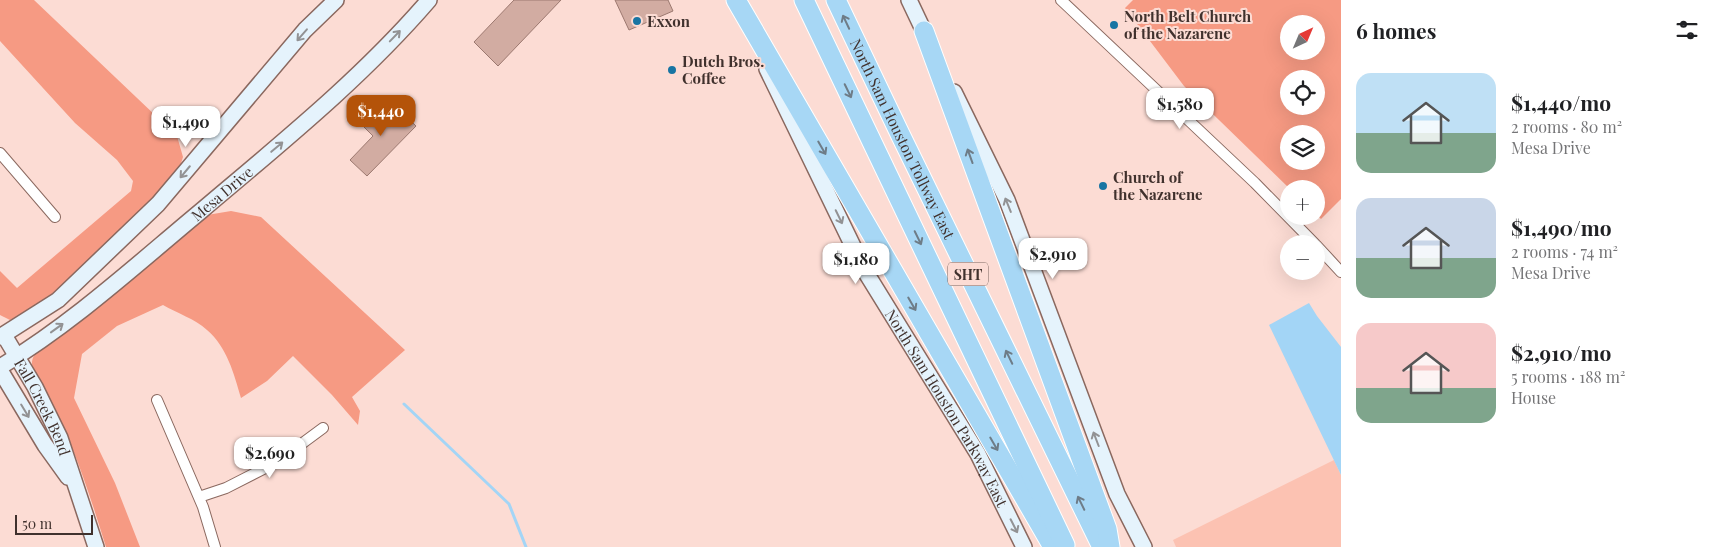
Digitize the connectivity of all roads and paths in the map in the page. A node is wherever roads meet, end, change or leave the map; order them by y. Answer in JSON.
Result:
{"nodes":[{"id":1,"x":336,"y":0,"type":"edge"},
{"id":2,"x":429,"y":0,"type":"edge"},
{"id":3,"x":734,"y":0,"type":"edge"},
{"id":4,"x":804,"y":0,"type":"edge"},
{"id":5,"x":836,"y":0,"type":"edge"},
{"id":6,"x":909,"y":0,"type":"edge"},
{"id":7,"x":1061,"y":0,"type":"edge"},
{"id":8,"x":924,"y":30,"type":"junction"},
{"id":9,"x":0,"y":153,"type":"edge"},
{"id":10,"x":55,"y":217,"type":"dead end"},
{"id":11,"x":1307,"y":235,"type":"edge"},
{"id":12,"x":1325,"y":254,"type":"edge"},
{"id":13,"x":1341,"y":272,"type":"edge"},
{"id":14,"x":1,"y":334,"type":"edge"},
{"id":15,"x":17,"y":356,"type":"junction"},
{"id":16,"x":0,"y":368,"type":"edge"},
{"id":17,"x":157,"y":400,"type":"dead end"},
{"id":18,"x":323,"y":428,"type":"dead end"},
{"id":19,"x":77,"y":490,"type":"junction"},
{"id":20,"x":199,"y":497,"type":"junction"},
{"id":21,"x":96,"y":547,"type":"edge"},
{"id":22,"x":214,"y":547,"type":"edge"},
{"id":23,"x":1024,"y":547,"type":"edge"},
{"id":24,"x":1054,"y":547,"type":"edge"},
{"id":25,"x":1066,"y":547,"type":"edge"},
{"id":26,"x":1102,"y":547,"type":"edge"},
{"id":27,"x":1110,"y":547,"type":"edge"},
{"id":28,"x":1144,"y":547,"type":"edge"}],
"edges":[{"from":1,"to":14,"type":"street","one_way":true},
{"from":15,"to":2,"type":"street","name":"Mesa Drive","one_way":true},
{"from":3,"to":23,"type":"street","name":"North Sam Houston Parkway East","one_way":true},
{"from":3,"to":24,"type":"highway","one_way":true},
{"from":4,"to":25,"type":"highway","name":"North Sam Houston Tollway East","number":"SHT","one_way":true},
{"from":26,"to":5,"type":"highway","name":"North Sam Houston Tollway East","number":"SHT","one_way":true},
{"from":6,"to":8,"type":"street"},
{"from":7,"to":11,"type":"street"},
{"from":27,"to":8,"type":"highway","one_way":true},
{"from":28,"to":8,"type":"street","one_way":true},
{"from":9,"to":10,"type":"street"},
{"from":12,"to":13,"type":"street"},
{"from":14,"to":15,"type":"street","name":"Fall Creek Bend"},
{"from":15,"to":16,"type":"street","name":"Mesa Drive"},
{"from":15,"to":19,"type":"street","name":"Fall Creek Bend"},
{"from":16,"to":19,"type":"street","name":"Fall Creek Bend","one_way":true},
{"from":17,"to":20,"type":"street"},
{"from":18,"to":20,"type":"street"},
{"from":19,"to":21,"type":"street","name":"Fall Creek Bend"},
{"from":20,"to":22,"type":"street"}]}
